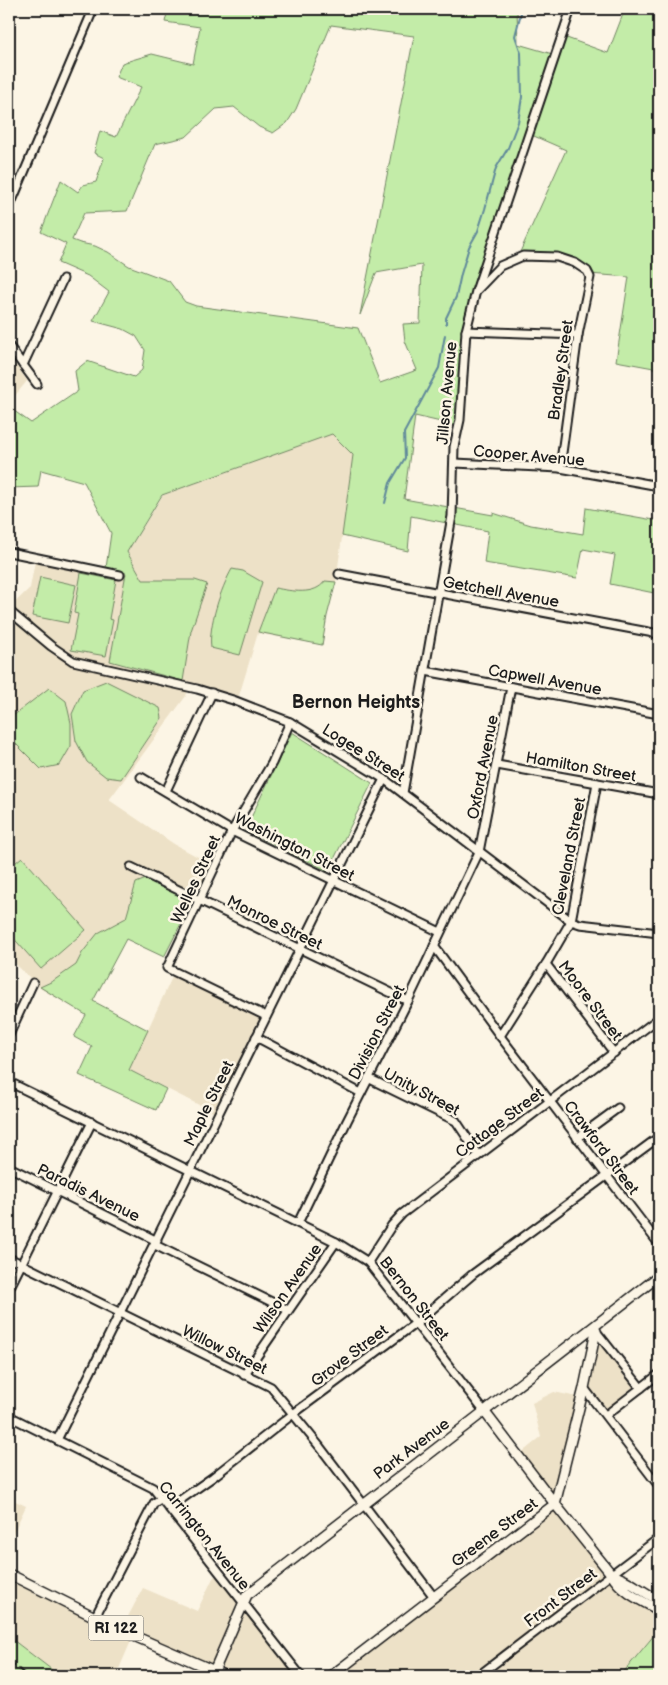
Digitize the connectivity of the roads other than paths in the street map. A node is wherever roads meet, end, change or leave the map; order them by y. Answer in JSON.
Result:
{"nodes":[{"id":1,"x":74,"y":9,"type":"edge"},
{"id":2,"x":571,"y":9,"type":"edge"},
{"id":3,"x":9,"y":208,"type":"edge"},
{"id":4,"x":62,"y":279,"type":"dead end"},
{"id":5,"x":476,"y":291,"type":"junction"},
{"id":6,"x":466,"y":331,"type":"junction"},
{"id":7,"x":578,"y":335,"type":"junction"},
{"id":8,"x":9,"y":346,"type":"edge"},
{"id":9,"x":23,"y":365,"type":"junction"},
{"id":10,"x":37,"y":384,"type":"dead end"},
{"id":11,"x":455,"y":463,"type":"junction"},
{"id":12,"x":560,"y":468,"type":"junction"},
{"id":13,"x":659,"y":486,"type":"edge"},
{"id":14,"x":9,"y":552,"type":"edge"},
{"id":15,"x":339,"y":574,"type":"dead end"},
{"id":16,"x":120,"y":575,"type":"dead end"},
{"id":17,"x":438,"y":594,"type":"junction"},
{"id":18,"x":9,"y":611,"type":"edge"},
{"id":19,"x":659,"y":634,"type":"edge"},
{"id":20,"x":425,"y":671,"type":"junction"},
{"id":21,"x":511,"y":687,"type":"junction"},
{"id":22,"x":212,"y":693,"type":"junction"},
{"id":23,"x":659,"y":714,"type":"edge"},
{"id":24,"x":290,"y":722,"type":"junction"},
{"id":25,"x":497,"y":765,"type":"junction"},
{"id":26,"x":141,"y":777,"type":"dead end"},
{"id":27,"x":384,"y":779,"type":"junction"},
{"id":28,"x":597,"y":783,"type":"junction"},
{"id":29,"x":166,"y":791,"type":"junction"},
{"id":30,"x":403,"y":793,"type":"junction"},
{"id":31,"x":659,"y":794,"type":"edge"},
{"id":32,"x":232,"y":831,"type":"junction"},
{"id":33,"x":479,"y":852,"type":"junction"},
{"id":34,"x":131,"y":867,"type":"dead end"},
{"id":35,"x":333,"y":880,"type":"junction"},
{"id":36,"x":200,"y":901,"type":"junction"},
{"id":37,"x":571,"y":921,"type":"junction"},
{"id":38,"x":440,"y":932,"type":"junction"},
{"id":39,"x":659,"y":933,"type":"edge"},
{"id":40,"x":434,"y":946,"type":"junction"},
{"id":41,"x":300,"y":950,"type":"junction"},
{"id":42,"x":546,"y":964,"type":"junction"},
{"id":43,"x":32,"y":983,"type":"dead end"},
{"id":44,"x":408,"y":1001,"type":"junction"},
{"id":45,"x":266,"y":1016,"type":"junction"},
{"id":46,"x":659,"y":1018,"type":"edge"},
{"id":47,"x":9,"y":1035,"type":"edge"},
{"id":48,"x":500,"y":1036,"type":"junction"},
{"id":49,"x":256,"y":1037,"type":"junction"},
{"id":50,"x":614,"y":1053,"type":"junction"},
{"id":51,"x":368,"y":1078,"type":"junction"},
{"id":52,"x":9,"y":1082,"type":"edge"},
{"id":53,"x":361,"y":1093,"type":"junction"},
{"id":54,"x":549,"y":1101,"type":"junction"},
{"id":55,"x":618,"y":1108,"type":"dead end"},
{"id":56,"x":92,"y":1122,"type":"junction"},
{"id":57,"x":659,"y":1137,"type":"edge"},
{"id":58,"x":578,"y":1138,"type":"junction"},
{"id":59,"x":478,"y":1154,"type":"junction"},
{"id":60,"x":9,"y":1168,"type":"edge"},
{"id":61,"x":190,"y":1170,"type":"junction"},
{"id":62,"x":607,"y":1177,"type":"junction"},
{"id":63,"x":57,"y":1191,"type":"junction"},
{"id":64,"x":298,"y":1224,"type":"junction"},
{"id":65,"x":336,"y":1242,"type":"junction"},
{"id":66,"x":156,"y":1243,"type":"junction"},
{"id":67,"x":659,"y":1244,"type":"edge"},
{"id":68,"x":9,"y":1258,"type":"edge"},
{"id":69,"x":368,"y":1262,"type":"junction"},
{"id":70,"x":21,"y":1264,"type":"junction"},
{"id":71,"x":659,"y":1276,"type":"edge"},
{"id":72,"x":9,"y":1290,"type":"edge"},
{"id":73,"x":288,"y":1310,"type":"junction"},
{"id":74,"x":121,"y":1313,"type":"junction"},
{"id":75,"x":416,"y":1322,"type":"junction"},
{"id":76,"x":595,"y":1330,"type":"junction"},
{"id":77,"x":659,"y":1374,"type":"edge"},
{"id":78,"x":244,"y":1375,"type":"junction"},
{"id":79,"x":584,"y":1388,"type":"junction"},
{"id":80,"x":641,"y":1388,"type":"junction"},
{"id":81,"x":484,"y":1411,"type":"junction"},
{"id":82,"x":293,"y":1414,"type":"junction"},
{"id":83,"x":606,"y":1415,"type":"junction"},
{"id":84,"x":9,"y":1416,"type":"edge"},
{"id":85,"x":58,"y":1440,"type":"junction"},
{"id":86,"x":659,"y":1486,"type":"edge"},
{"id":87,"x":162,"y":1498,"type":"junction"},
{"id":88,"x":363,"y":1504,"type":"junction"},
{"id":89,"x":555,"y":1504,"type":"junction"},
{"id":90,"x":659,"y":1538,"type":"edge"},
{"id":91,"x":9,"y":1574,"type":"edge"},
{"id":92,"x":612,"y":1575,"type":"junction"},
{"id":93,"x":434,"y":1597,"type":"junction"},
{"id":94,"x":659,"y":1600,"type":"edge"},
{"id":95,"x":244,"y":1604,"type":"junction"},
{"id":96,"x":659,"y":1610,"type":"edge"},
{"id":97,"x":95,"y":1617,"type":"junction"},
{"id":98,"x":214,"y":1671,"type":"junction"},
{"id":99,"x":226,"y":1676,"type":"edge"},
{"id":100,"x":301,"y":1676,"type":"edge"},
{"id":101,"x":331,"y":1676,"type":"edge"},
{"id":102,"x":478,"y":1676,"type":"edge"}],
"edges":[{"from":1,"to":3,"type":"street"},
{"from":2,"to":5,"type":"street","name":"Jillson Avenue"},
{"from":4,"to":9,"type":"street"},
{"from":5,"to":6,"type":"street","name":"Jillson Avenue"},
{"from":5,"to":7,"type":"street","name":"Bradley Street"},
{"from":6,"to":7,"type":"street"},
{"from":6,"to":11,"type":"street","name":"Jillson Avenue"},
{"from":7,"to":12,"type":"street","name":"Bradley Street"},
{"from":8,"to":9,"type":"street"},
{"from":9,"to":10,"type":"street"},
{"from":11,"to":12,"type":"street","name":"Cooper Avenue"},
{"from":11,"to":17,"type":"street","name":"Jillson Avenue"},
{"from":12,"to":13,"type":"street","name":"Cooper Avenue"},
{"from":14,"to":16,"type":"street"},
{"from":15,"to":17,"type":"street","name":"Getchell Avenue"},
{"from":17,"to":19,"type":"street","name":"Getchell Avenue"},
{"from":17,"to":20,"type":"street","name":"Jillson Avenue"},
{"from":18,"to":22,"type":"street","name":"Logee Street"},
{"from":20,"to":21,"type":"street","name":"Capwell Avenue"},
{"from":20,"to":30,"type":"street","name":"Jillson Avenue"},
{"from":21,"to":23,"type":"street","name":"Capwell Avenue"},
{"from":21,"to":25,"type":"street","name":"Oxford Avenue"},
{"from":22,"to":24,"type":"street","name":"Logee Street"},
{"from":22,"to":29,"type":"street"},
{"from":24,"to":27,"type":"street","name":"Logee Street"},
{"from":24,"to":32,"type":"street","name":"Welles Street"},
{"from":25,"to":28,"type":"street","name":"Hamilton Street"},
{"from":25,"to":33,"type":"street","name":"Oxford Avenue"},
{"from":26,"to":29,"type":"street","name":"Washington Street"},
{"from":27,"to":30,"type":"street","name":"Logee Street"},
{"from":27,"to":35,"type":"street","name":"Maple Street"},
{"from":28,"to":31,"type":"street","name":"Hamilton Street"},
{"from":28,"to":37,"type":"street","name":"Cleveland Street"},
{"from":29,"to":32,"type":"street","name":"Washington Street"},
{"from":30,"to":33,"type":"street","name":"Logee Street"},
{"from":32,"to":35,"type":"street","name":"Washington Street"},
{"from":32,"to":36,"type":"street","name":"Welles Street"},
{"from":33,"to":37,"type":"street","name":"Logee Street"},
{"from":33,"to":38,"type":"street","name":"Division Street"},
{"from":34,"to":36,"type":"street","name":"Monroe Street"},
{"from":35,"to":38,"type":"street","name":"Washington Street"},
{"from":35,"to":41,"type":"street","name":"Maple Street"},
{"from":36,"to":41,"type":"street","name":"Monroe Street"},
{"from":36,"to":45,"type":"street","name":"Welles Street"},
{"from":37,"to":39,"type":"street","name":"Logee Street"},
{"from":37,"to":42,"type":"street","name":"Cleveland Street"},
{"from":38,"to":40,"type":"street","name":"Division Street"},
{"from":40,"to":44,"type":"street","name":"Division Street"},
{"from":40,"to":48,"type":"street","name":"Crawford Street"},
{"from":41,"to":44,"type":"street","name":"Monroe Street"},
{"from":41,"to":45,"type":"street","name":"Maple Street"},
{"from":42,"to":48,"type":"street","name":"Cleveland Street"},
{"from":42,"to":50,"type":"street","name":"Moore Street"},
{"from":43,"to":47,"type":"street"},
{"from":44,"to":51,"type":"street","name":"Division Street"},
{"from":45,"to":49,"type":"street","name":"Maple Street"},
{"from":46,"to":50,"type":"street","name":"Cottage Street"},
{"from":48,"to":54,"type":"street","name":"Crawford Street"},
{"from":49,"to":53,"type":"street"},
{"from":49,"to":61,"type":"street","name":"Maple Street"},
{"from":50,"to":54,"type":"street","name":"Cottage Street"},
{"from":51,"to":53,"type":"street","name":"Division Street"},
{"from":51,"to":59,"type":"street","name":"Unity Street"},
{"from":52,"to":56,"type":"street","name":"Bernon Street"},
{"from":53,"to":64,"type":"street","name":"Division Street"},
{"from":54,"to":58,"type":"street","name":"Crawford Street"},
{"from":54,"to":59,"type":"street","name":"Cottage Street"},
{"from":55,"to":58,"type":"street"},
{"from":56,"to":61,"type":"street","name":"Bernon Street"},
{"from":56,"to":63,"type":"street"},
{"from":57,"to":62,"type":"street","name":"Grove Street"},
{"from":58,"to":62,"type":"street","name":"Crawford Street"},
{"from":59,"to":69,"type":"street","name":"Cottage Street"},
{"from":60,"to":63,"type":"street","name":"Paradis Avenue"},
{"from":61,"to":64,"type":"street","name":"Bernon Street"},
{"from":61,"to":66,"type":"street","name":"Maple Street"},
{"from":62,"to":67,"type":"street","name":"Crawford Street"},
{"from":62,"to":75,"type":"street","name":"Grove Street"},
{"from":63,"to":66,"type":"street","name":"Paradis Avenue"},
{"from":63,"to":70,"type":"street"},
{"from":64,"to":65,"type":"street","name":"Bernon Street"},
{"from":65,"to":69,"type":"street","name":"Bernon Street"},
{"from":65,"to":73,"type":"street","name":"Wilson Avenue"},
{"from":66,"to":73,"type":"street","name":"Paradis Avenue"},
{"from":66,"to":74,"type":"street","name":"Maple Street"},
{"from":68,"to":70,"type":"street","name":"Willow Street"},
{"from":69,"to":75,"type":"street","name":"Bernon Street"},
{"from":70,"to":72,"type":"street"},
{"from":70,"to":74,"type":"street","name":"Willow Street"},
{"from":71,"to":76,"type":"main road","name":"Park Avenue"},
{"from":73,"to":78,"type":"street","name":"Wilson Avenue"},
{"from":74,"to":78,"type":"street","name":"Willow Street"},
{"from":74,"to":85,"type":"street","name":"Maple Street"},
{"from":75,"to":81,"type":"street","name":"Bernon Street"},
{"from":75,"to":82,"type":"street","name":"Grove Street"},
{"from":76,"to":79,"type":"main road","name":"Greene Street"},
{"from":76,"to":80,"type":"street"},
{"from":76,"to":81,"type":"main road","name":"Park Avenue"},
{"from":77,"to":80,"type":"street"},
{"from":78,"to":82,"type":"street","name":"Willow Street"},
{"from":79,"to":83,"type":"street"},
{"from":79,"to":89,"type":"main road","name":"Greene Street"},
{"from":80,"to":83,"type":"street"},
{"from":81,"to":88,"type":"main road","name":"Park Avenue"},
{"from":81,"to":89,"type":"main road","name":"Bernon Street"},
{"from":82,"to":87,"type":"street","name":"Grove Street"},
{"from":82,"to":88,"type":"street","name":"Willow Street"},
{"from":83,"to":86,"type":"street"},
{"from":84,"to":85,"type":"street","name":"Carrington Avenue"},
{"from":85,"to":87,"type":"street","name":"Carrington Avenue"},
{"from":87,"to":95,"type":"street","name":"Carrington Avenue"},
{"from":87,"to":97,"type":"street"},
{"from":88,"to":93,"type":"street","name":"Willow Street"},
{"from":88,"to":95,"type":"main road","name":"Park Avenue"},
{"from":89,"to":92,"type":"main road","name":"Bernon Street"},
{"from":89,"to":93,"type":"main road","name":"Greene Street"},
{"from":90,"to":92,"type":"street","name":"Front Street"},
{"from":91,"to":97,"type":"main road","number":"RI 122"},
{"from":92,"to":94,"type":"main road","name":"Bernon Street"},
{"from":92,"to":96,"type":"main road","name":"Bernon Street"},
{"from":92,"to":102,"type":"street","name":"Front Street"},
{"from":93,"to":101,"type":"main road","name":"Greene Street"},
{"from":95,"to":98,"type":"main road","name":"Park Avenue"},
{"from":95,"to":100,"type":"street","name":"Carrington Avenue"},
{"from":97,"to":98,"type":"main road","number":"RI 122"},
{"from":98,"to":99,"type":"main road","number":"RI 122"}]}
